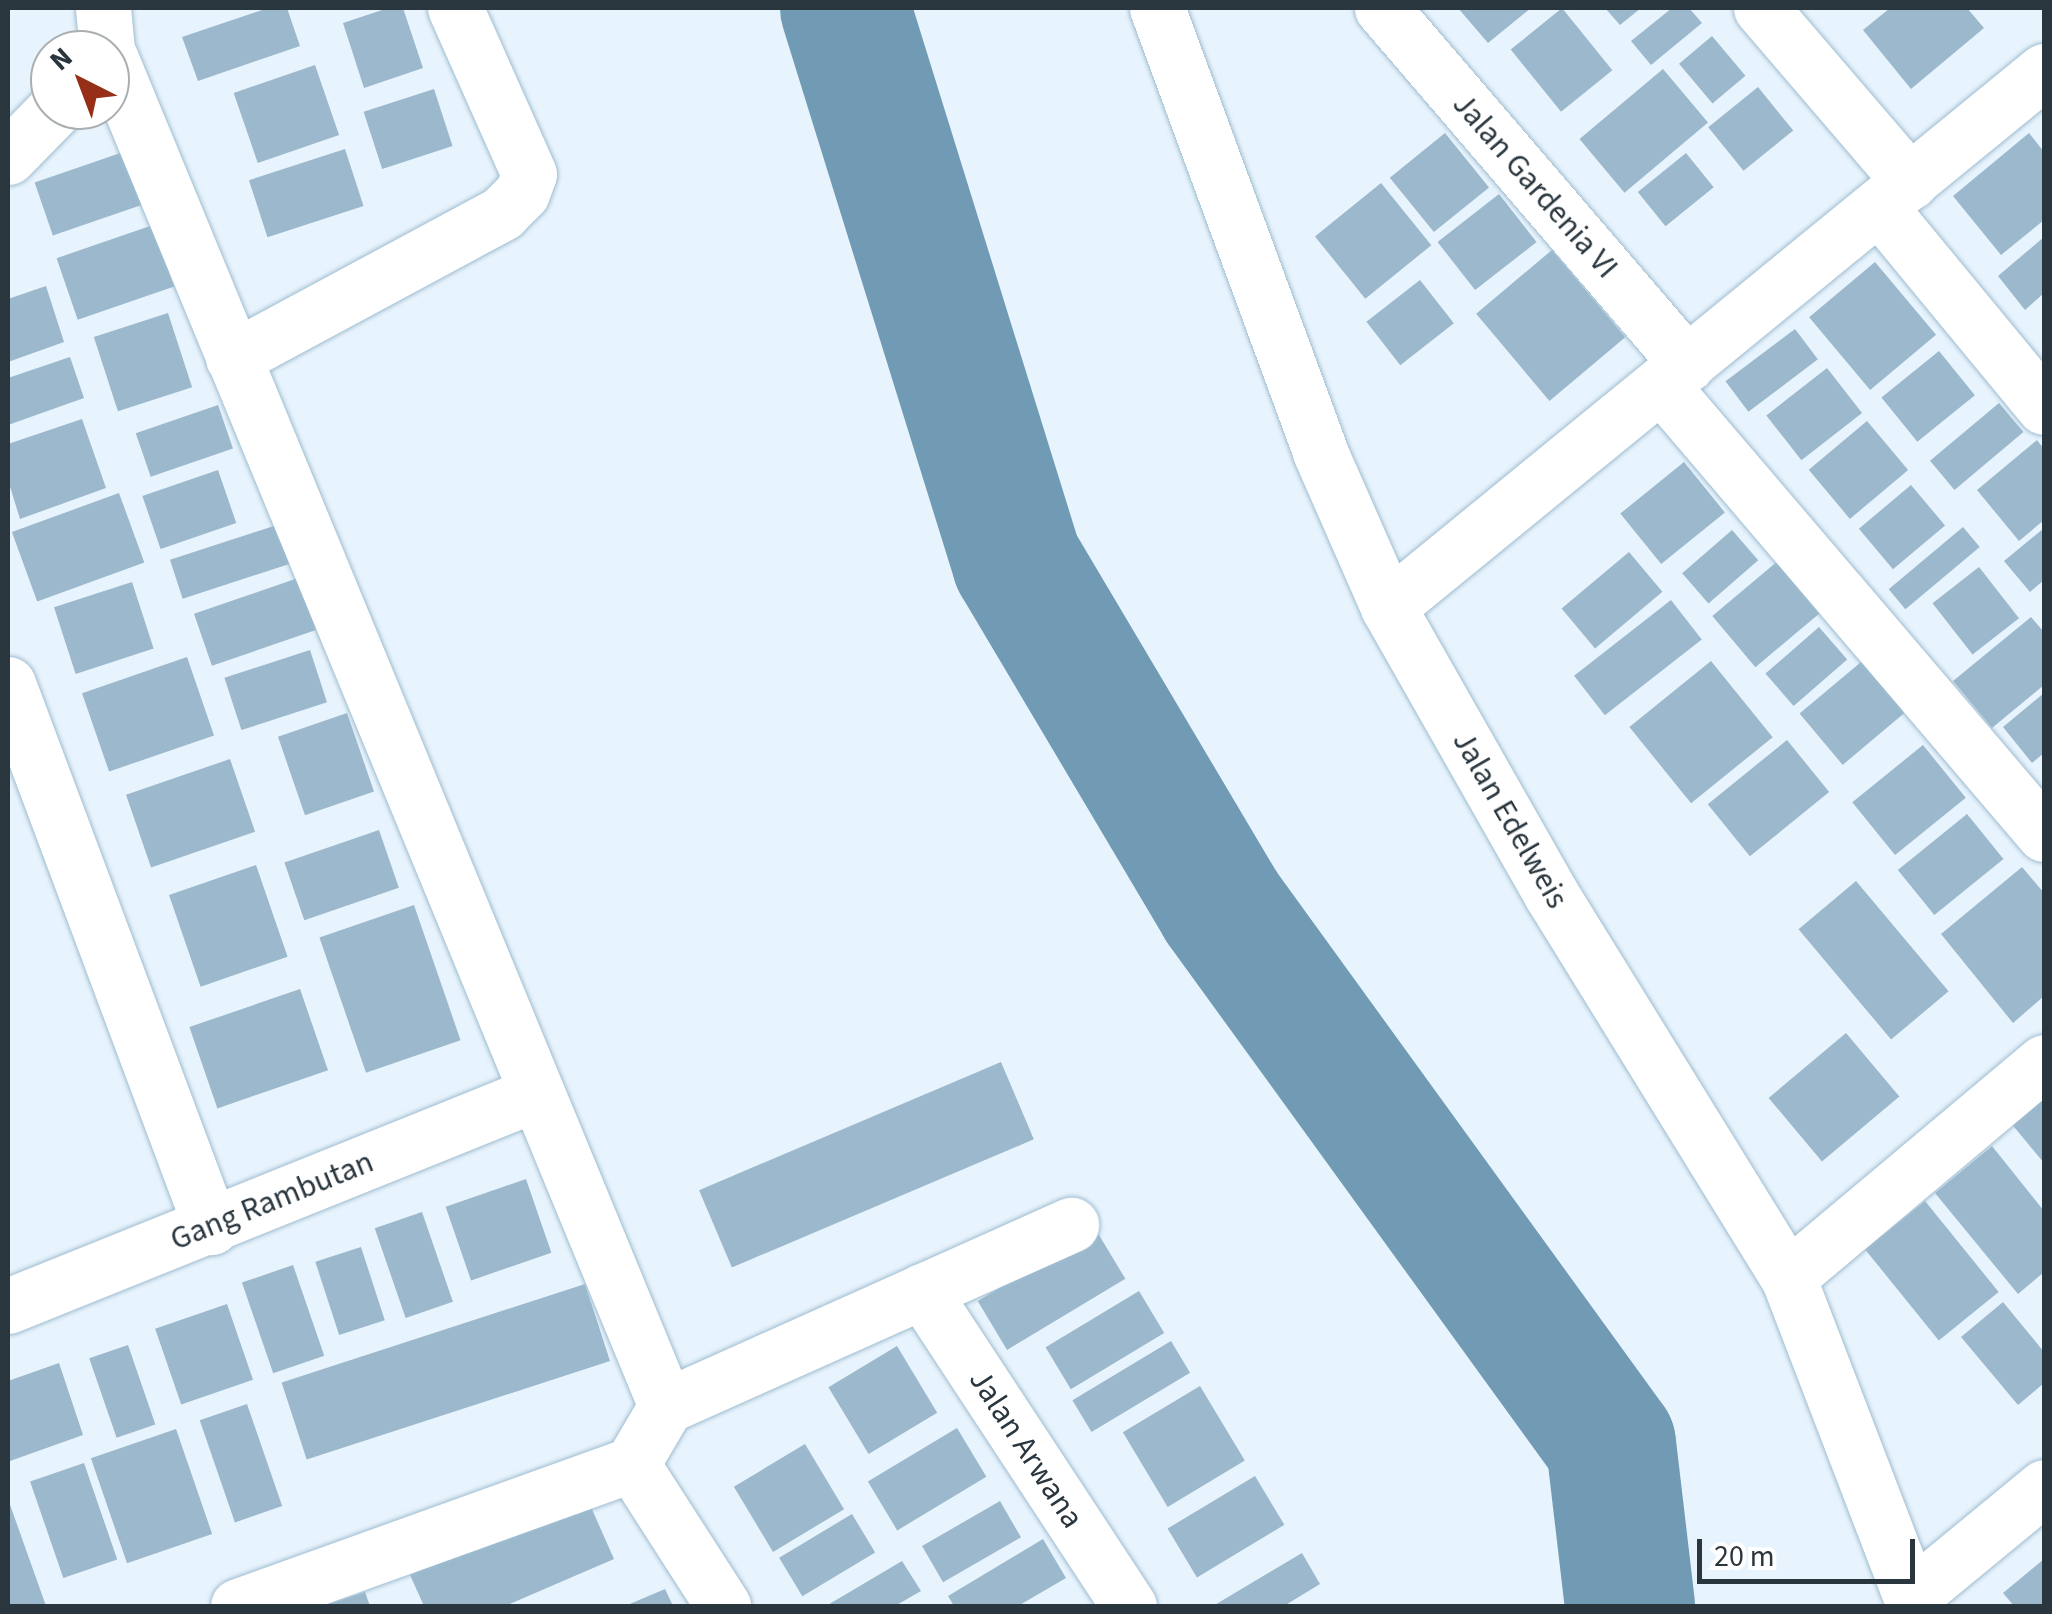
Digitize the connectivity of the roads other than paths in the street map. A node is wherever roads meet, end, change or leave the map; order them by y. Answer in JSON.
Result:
{"nodes":[{"id":1,"x":455,"y":8,"type":"edge"},
{"id":2,"x":1157,"y":8,"type":"edge"},
{"id":3,"x":1382,"y":8,"type":"edge"},
{"id":4,"x":1761,"y":8,"type":"edge"},
{"id":5,"x":2044,"y":71,"type":"edge"},
{"id":6,"x":130,"y":106,"type":"edge"},
{"id":7,"x":34,"y":130,"type":"edge"},
{"id":8,"x":8,"y":157,"type":"edge"},
{"id":9,"x":1894,"y":195,"type":"junction"},
{"id":10,"x":232,"y":358,"type":"junction"},
{"id":11,"x":1674,"y":374,"type":"junction"},
{"id":12,"x":2044,"y":407,"type":"edge"},
{"id":13,"x":1388,"y":607,"type":"junction"},
{"id":14,"x":8,"y":684,"type":"edge"},
{"id":15,"x":2044,"y":834,"type":"edge"},
{"id":16,"x":2044,"y":1062,"type":"edge"},
{"id":17,"x":535,"y":1094,"type":"junction"},
{"id":18,"x":1071,"y":1225,"type":"dead end"},
{"id":19,"x":210,"y":1227,"type":"junction"},
{"id":20,"x":1788,"y":1277,"type":"junction"},
{"id":21,"x":922,"y":1291,"type":"junction"},
{"id":22,"x":8,"y":1306,"type":"edge"},
{"id":23,"x":666,"y":1406,"type":"junction"},
{"id":24,"x":632,"y":1464,"type":"junction"},
{"id":25,"x":2044,"y":1487,"type":"edge"},
{"id":26,"x":1913,"y":1601,"type":"edge"},
{"id":27,"x":238,"y":1606,"type":"edge"},
{"id":28,"x":723,"y":1606,"type":"edge"},
{"id":29,"x":1129,"y":1606,"type":"edge"}],
"edges":[{"from":1,"to":10,"type":"street"},
{"from":2,"to":13,"type":"street","name":"Jalan Edelweis"},
{"from":3,"to":11,"type":"street","name":"Jalan Gardenia VI"},
{"from":4,"to":9,"type":"street"},
{"from":5,"to":9,"type":"street"},
{"from":6,"to":10,"type":"street"},
{"from":7,"to":8,"type":"street"},
{"from":9,"to":11,"type":"street"},
{"from":9,"to":12,"type":"street"},
{"from":10,"to":17,"type":"street"},
{"from":11,"to":13,"type":"street"},
{"from":11,"to":15,"type":"street","name":"Jalan Gardenia VI"},
{"from":13,"to":20,"type":"street","name":"Jalan Edelweis"},
{"from":14,"to":19,"type":"street"},
{"from":16,"to":20,"type":"street"},
{"from":17,"to":19,"type":"street","name":"Gang Rambutan"},
{"from":17,"to":23,"type":"street"},
{"from":18,"to":21,"type":"street"},
{"from":19,"to":22,"type":"street","name":"Gang Rambutan"},
{"from":20,"to":26,"type":"street","name":"Jalan Edelweis"},
{"from":21,"to":23,"type":"street"},
{"from":21,"to":29,"type":"street","name":"Jalan Arwana"},
{"from":23,"to":24,"type":"street"},
{"from":24,"to":27,"type":"street"},
{"from":24,"to":28,"type":"street"},
{"from":25,"to":26,"type":"street"}]}
